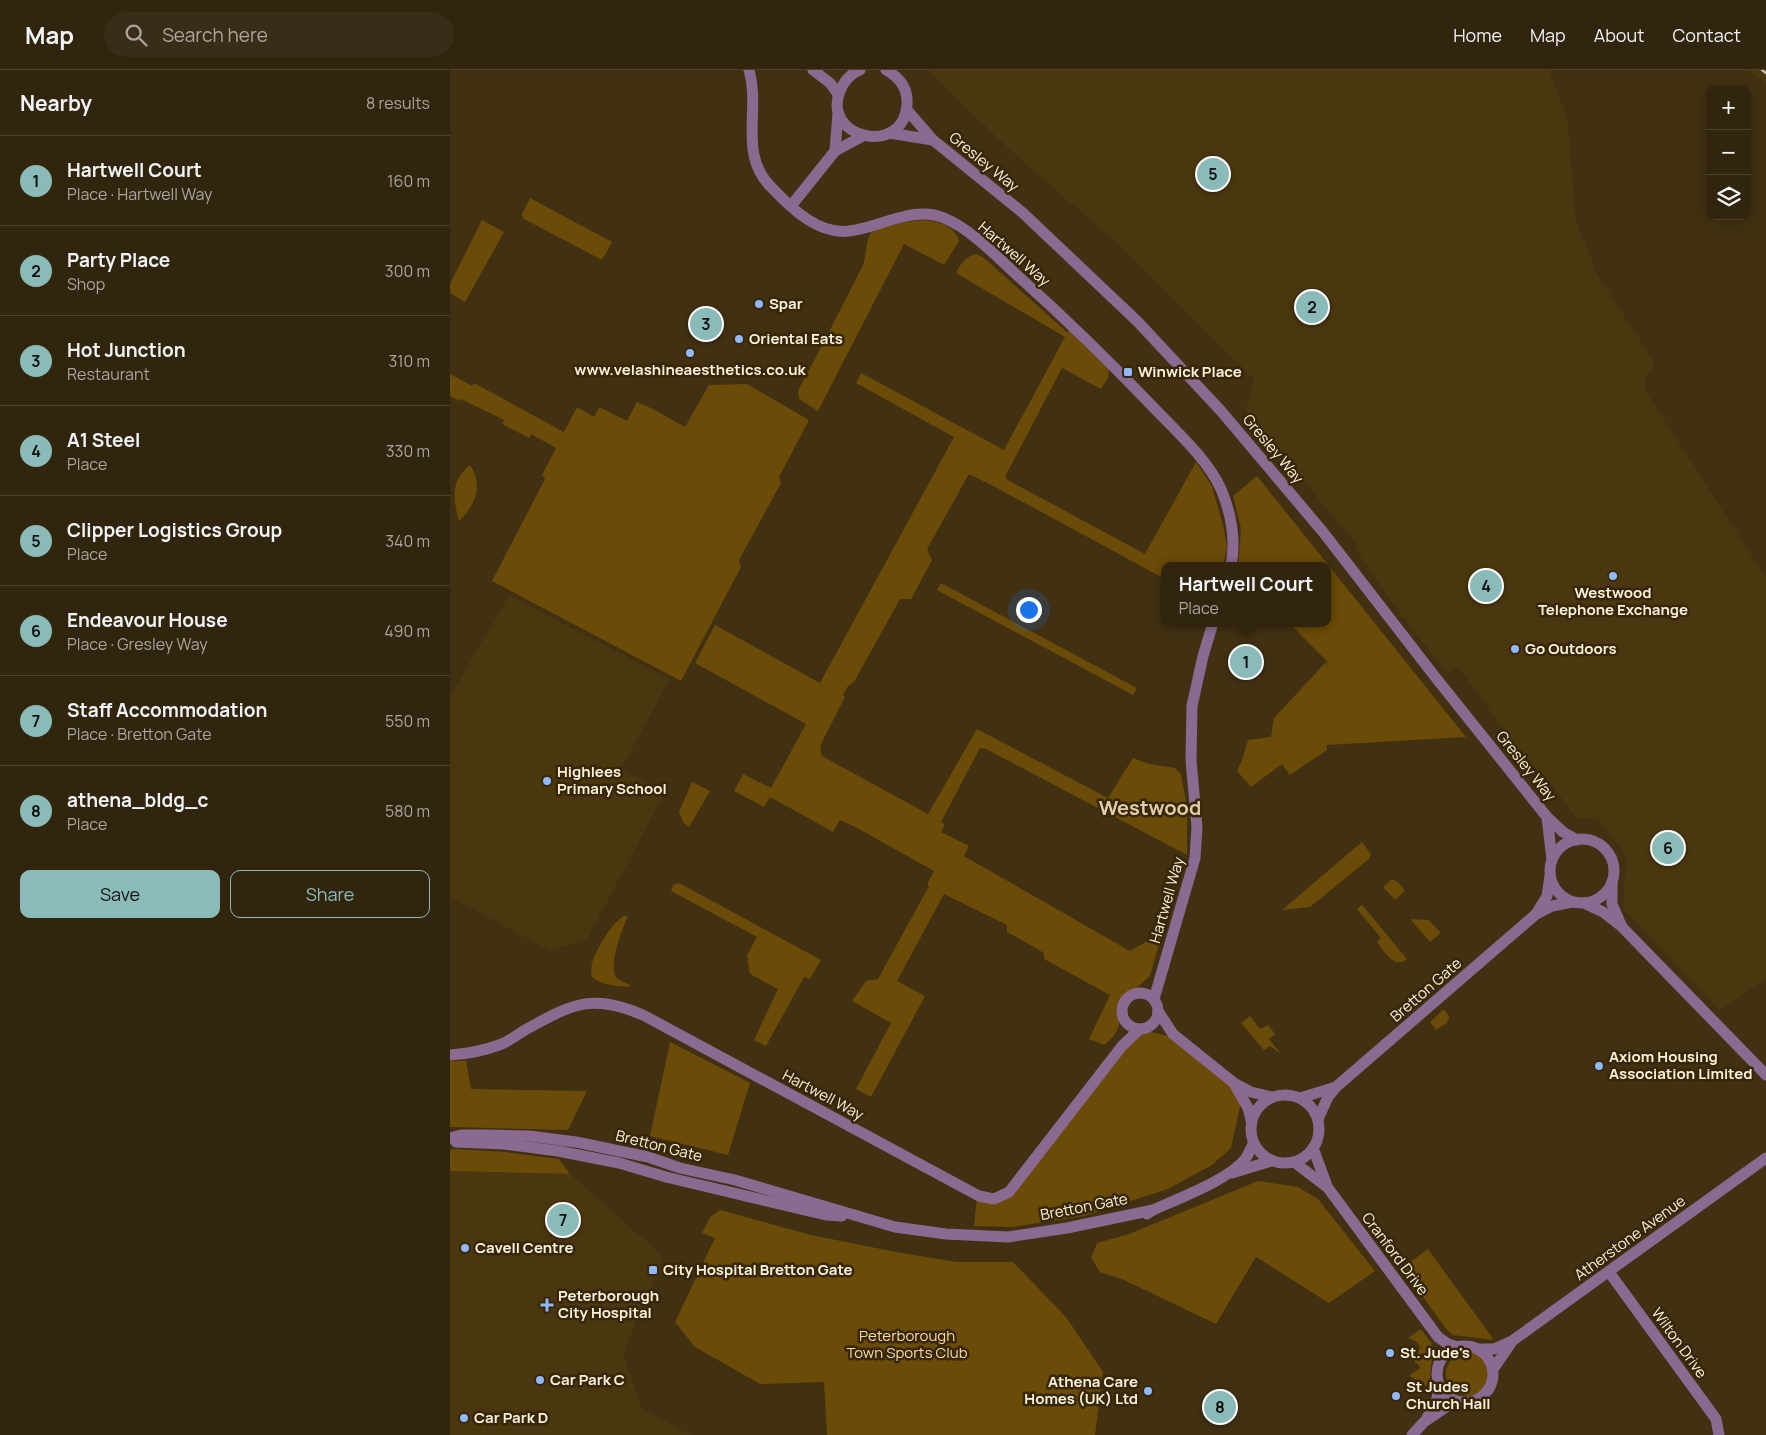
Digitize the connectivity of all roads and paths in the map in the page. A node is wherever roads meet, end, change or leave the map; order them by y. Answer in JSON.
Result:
{"nodes":[{"id":1,"x":750,"y":70,"type":"edge"},
{"id":2,"x":813,"y":70,"type":"edge"},
{"id":3,"x":886,"y":70,"type":"edge"},
{"id":4,"x":856,"y":71,"type":"edge"},
{"id":5,"x":838,"y":94,"type":"junction"},
{"id":6,"x":838,"y":109,"type":"junction"},
{"id":7,"x":907,"y":110,"type":"junction"},
{"id":8,"x":889,"y":133,"type":"junction"},
{"id":9,"x":863,"y":136,"type":"junction"},
{"id":10,"x":933,"y":140,"type":"junction"},
{"id":11,"x":836,"y":151,"type":"junction"},
{"id":12,"x":791,"y":206,"type":"junction"},
{"id":13,"x":1232,"y":562,"type":"edge"},
{"id":14,"x":1212,"y":627,"type":"edge"},
{"id":15,"x":1548,"y":817,"type":"junction"},
{"id":16,"x":1577,"y":840,"type":"junction"},
{"id":17,"x":1552,"y":860,"type":"junction"},
{"id":18,"x":1550,"y":874,"type":"junction"},
{"id":19,"x":1612,"y":881,"type":"junction"},
{"id":20,"x":1578,"y":902,"type":"junction"},
{"id":21,"x":1535,"y":915,"type":"junction"},
{"id":22,"x":1621,"y":926,"type":"junction"},
{"id":23,"x":1160,"y":976,"type":"junction"},
{"id":24,"x":1137,"y":994,"type":"junction"},
{"id":25,"x":1154,"y":999,"type":"junction"},
{"id":26,"x":1158,"y":1011,"type":"junction"},
{"id":27,"x":1125,"y":1020,"type":"junction"},
{"id":28,"x":1143,"y":1029,"type":"junction"},
{"id":29,"x":1173,"y":1034,"type":"junction"},
{"id":30,"x":1122,"y":1046,"type":"junction"},
{"id":31,"x":450,"y":1055,"type":"edge"},
{"id":32,"x":1766,"y":1075,"type":"edge"},
{"id":33,"x":1234,"y":1083,"type":"junction"},
{"id":34,"x":1336,"y":1087,"type":"junction"},
{"id":35,"x":1271,"y":1097,"type":"junction"},
{"id":36,"x":1300,"y":1098,"type":"junction"},
{"id":37,"x":1318,"y":1119,"type":"junction"},
{"id":38,"x":1251,"y":1120,"type":"junction"},
{"id":39,"x":450,"y":1138,"type":"edge"},
{"id":40,"x":450,"y":1142,"type":"edge"},
{"id":41,"x":1253,"y":1144,"type":"junction"},
{"id":42,"x":1314,"y":1148,"type":"junction"},
{"id":43,"x":1766,"y":1158,"type":"edge"},
{"id":44,"x":1271,"y":1161,"type":"junction"},
{"id":45,"x":1294,"y":1162,"type":"junction"},
{"id":46,"x":1226,"y":1174,"type":"junction"},
{"id":47,"x":1328,"y":1188,"type":"junction"},
{"id":48,"x":856,"y":1217,"type":"junction"},
{"id":49,"x":1609,"y":1272,"type":"junction"},
{"id":50,"x":1438,"y":1337,"type":"junction"},
{"id":51,"x":1512,"y":1342,"type":"junction"},
{"id":52,"x":1457,"y":1347,"type":"junction"},
{"id":53,"x":1478,"y":1349,"type":"junction"},
{"id":54,"x":1438,"y":1366,"type":"junction"},
{"id":55,"x":1494,"y":1368,"type":"junction"},
{"id":56,"x":1439,"y":1385,"type":"junction"},
{"id":57,"x":1455,"y":1401,"type":"junction"},
{"id":58,"x":1424,"y":1422,"type":"junction"},
{"id":59,"x":1412,"y":1435,"type":"edge"},
{"id":60,"x":1719,"y":1435,"type":"edge"}],
"edges":[{"from":1,"to":12,"type":"street","name":"Hartwell Way"},
{"from":2,"to":5,"type":"street"},
{"from":3,"to":7,"type":"street"},
{"from":4,"to":5,"type":"street"},
{"from":5,"to":6,"type":"street"},
{"from":6,"to":9,"type":"street"},
{"from":6,"to":11,"type":"street"},
{"from":7,"to":8,"type":"street"},
{"from":7,"to":10,"type":"street","name":"Gresley Way"},
{"from":8,"to":9,"type":"street","name":"Gresley Way"},
{"from":8,"to":10,"type":"street","name":"Gresley Way"},
{"from":9,"to":11,"type":"street"},
{"from":10,"to":15,"type":"street","name":"Gresley Way"},
{"from":11,"to":12,"type":"street"},
{"from":12,"to":13,"type":"street","name":"Hartwell Way"},
{"from":14,"to":23,"type":"street","name":"Hartwell Way"},
{"from":15,"to":16,"type":"street","name":"Gresley Way"},
{"from":15,"to":17,"type":"street","name":"Gresley Way"},
{"from":16,"to":17,"type":"street"},
{"from":16,"to":19,"type":"street"},
{"from":17,"to":18,"type":"street"},
{"from":18,"to":20,"type":"street"},
{"from":18,"to":21,"type":"street","name":"Bretton Gate"},
{"from":19,"to":20,"type":"street"},
{"from":19,"to":22,"type":"street"},
{"from":20,"to":21,"type":"street","name":"Bretton Gate"},
{"from":20,"to":22,"type":"street"},
{"from":21,"to":34,"type":"street","name":"Bretton Gate"},
{"from":22,"to":32,"type":"street"},
{"from":23,"to":24,"type":"street"},
{"from":23,"to":25,"type":"street","name":"Hartwell Way"},
{"from":24,"to":25,"type":"street"},
{"from":24,"to":27,"type":"street"},
{"from":25,"to":26,"type":"street"},
{"from":26,"to":28,"type":"street"},
{"from":26,"to":29,"type":"street"},
{"from":27,"to":28,"type":"street"},
{"from":27,"to":30,"type":"street"},
{"from":28,"to":29,"type":"street"},
{"from":28,"to":30,"type":"street","name":"Hartwell Way"},
{"from":29,"to":33,"type":"street"},
{"from":30,"to":31,"type":"street","name":"Hartwell Way"},
{"from":33,"to":35,"type":"street"},
{"from":33,"to":38,"type":"street"},
{"from":34,"to":36,"type":"street","name":"Bretton Gate"},
{"from":34,"to":37,"type":"street","name":"Bretton Gate"},
{"from":35,"to":36,"type":"street"},
{"from":35,"to":38,"type":"street"},
{"from":36,"to":37,"type":"street"},
{"from":37,"to":42,"type":"street"},
{"from":38,"to":41,"type":"street"},
{"from":39,"to":48,"type":"street","name":"Bretton Gate"},
{"from":40,"to":48,"type":"street","name":"Bretton Gate"},
{"from":41,"to":44,"type":"street"},
{"from":41,"to":46,"type":"street","name":"Bretton Gate"},
{"from":42,"to":45,"type":"street"},
{"from":42,"to":47,"type":"street","name":"Cranford Drive"},
{"from":43,"to":49,"type":"street","name":"Atherstone Avenue"},
{"from":44,"to":45,"type":"street"},
{"from":44,"to":46,"type":"street","name":"Bretton Gate"},
{"from":45,"to":47,"type":"street","name":"Cranford Drive"},
{"from":46,"to":48,"type":"street","name":"Bretton Gate"},
{"from":47,"to":50,"type":"street","name":"Cranford Drive"},
{"from":49,"to":51,"type":"street","name":"Atherstone Avenue"},
{"from":49,"to":60,"type":"street","name":"Wilton Drive"},
{"from":50,"to":52,"type":"street","name":"Cranford Drive"},
{"from":50,"to":54,"type":"street"},
{"from":51,"to":53,"type":"street","name":"Atherstone Avenue"},
{"from":51,"to":55,"type":"street","name":"Atherstone Avenue"},
{"from":52,"to":53,"type":"street"},
{"from":52,"to":54,"type":"street"},
{"from":53,"to":55,"type":"street"},
{"from":54,"to":56,"type":"street"},
{"from":55,"to":57,"type":"street"},
{"from":56,"to":57,"type":"street"},
{"from":56,"to":58,"type":"street"},
{"from":57,"to":58,"type":"street"},
{"from":58,"to":59,"type":"street"}]}
